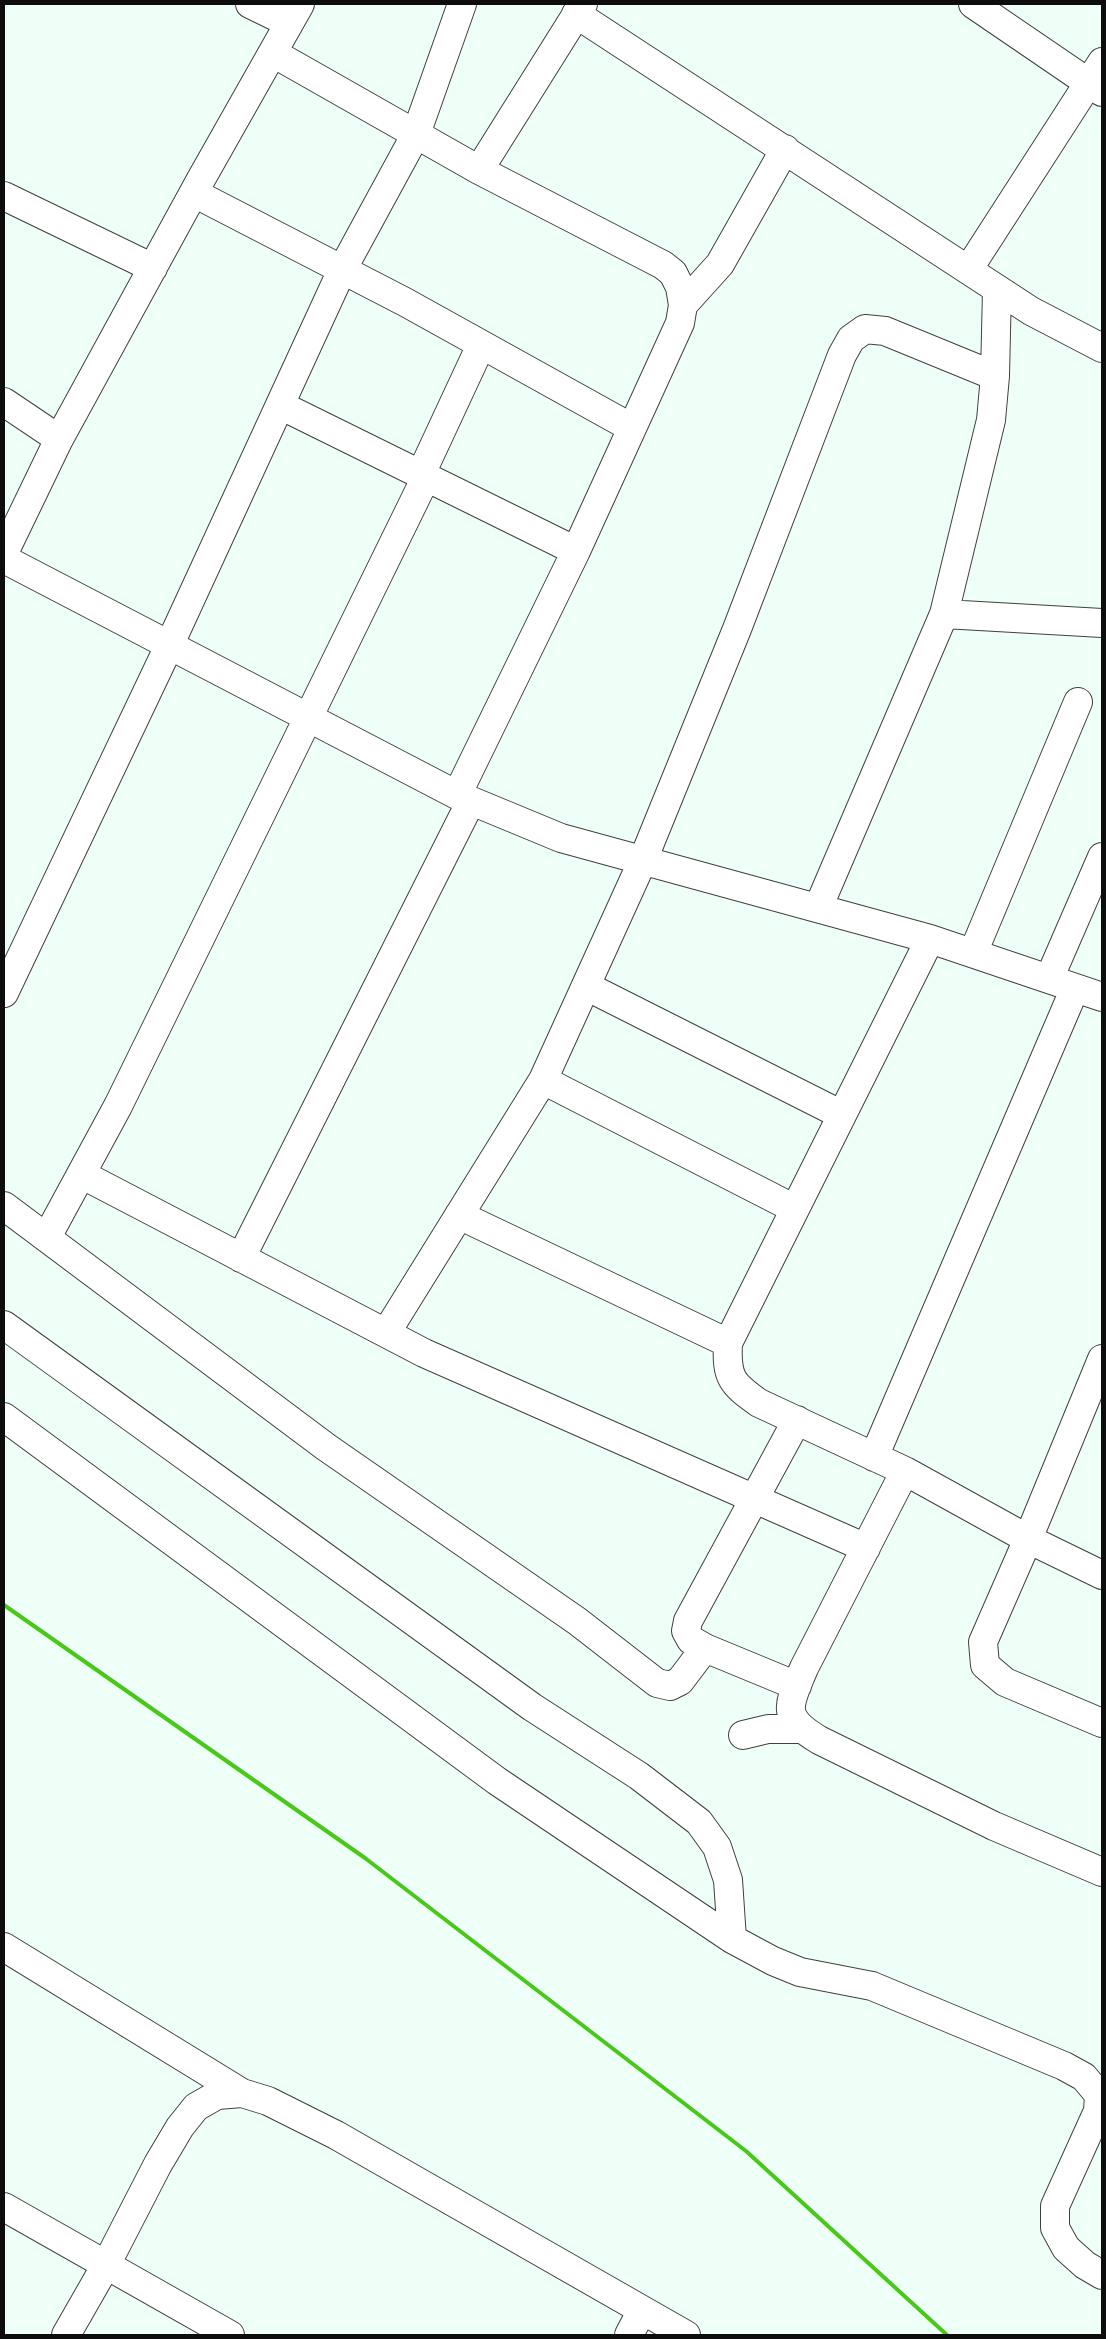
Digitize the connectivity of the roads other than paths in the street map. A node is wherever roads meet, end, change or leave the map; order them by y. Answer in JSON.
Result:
{"nodes":[{"id":1,"x":250,"y":4,"type":"edge"},
{"id":2,"x":462,"y":4,"type":"edge"},
{"id":3,"x":972,"y":4,"type":"edge"},
{"id":4,"x":580,"y":9,"type":"edge"},
{"id":5,"x":295,"y":14,"type":"edge"},
{"id":6,"x":273,"y":53,"type":"junction"},
{"id":7,"x":1098,"y":79,"type":"edge"},
{"id":8,"x":416,"y":134,"type":"junction"},
{"id":9,"x":785,"y":149,"type":"junction"},
{"id":10,"x":479,"y":170,"type":"junction"},
{"id":11,"x":194,"y":193,"type":"junction"},
{"id":12,"x":4,"y":196,"type":"edge"},
{"id":13,"x":153,"y":268,"type":"junction"},
{"id":14,"x":342,"y":270,"type":"junction"},
{"id":15,"x":968,"y":270,"type":"junction"},
{"id":16,"x":998,"y":289,"type":"junction"},
{"id":17,"x":683,"y":305,"type":"junction"},
{"id":18,"x":481,"y":345,"type":"junction"},
{"id":19,"x":1102,"y":348,"type":"edge"},
{"id":20,"x":995,"y":376,"type":"junction"},
{"id":21,"x":4,"y":402,"type":"edge"},
{"id":22,"x":280,"y":405,"type":"junction"},
{"id":23,"x":632,"y":428,"type":"junction"},
{"id":24,"x":59,"y":439,"type":"junction"},
{"id":25,"x":423,"y":475,"type":"junction"},
{"id":26,"x":576,"y":551,"type":"junction"},
{"id":27,"x":4,"y":553,"type":"edge"},
{"id":28,"x":4,"y":559,"type":"edge"},
{"id":29,"x":944,"y":614,"type":"junction"},
{"id":30,"x":1102,"y":623,"type":"edge"},
{"id":31,"x":170,"y":646,"type":"junction"},
{"id":32,"x":1078,"y":702,"type":"dead end"},
{"id":33,"x":307,"y":718,"type":"junction"},
{"id":34,"x":464,"y":798,"type":"junction"},
{"id":35,"x":1102,"y":857,"type":"edge"},
{"id":36,"x":643,"y":860,"type":"junction"},
{"id":37,"x":818,"y":908,"type":"junction"},
{"id":38,"x":930,"y":940,"type":"junction"},
{"id":39,"x":973,"y":953,"type":"junction"},
{"id":40,"x":1049,"y":979,"type":"junction"},
{"id":41,"x":586,"y":986,"type":"junction"},
{"id":42,"x":1075,"y":988,"type":"junction"},
{"id":43,"x":4,"y":993,"type":"edge"},
{"id":44,"x":1102,"y":997,"type":"edge"},
{"id":45,"x":543,"y":1080,"type":"junction"},
{"id":46,"x":842,"y":1115,"type":"junction"},
{"id":47,"x":81,"y":1174,"type":"junction"},
{"id":48,"x":4,"y":1206,"type":"edge"},
{"id":49,"x":795,"y":1209,"type":"junction"},
{"id":50,"x":459,"y":1214,"type":"junction"},
{"id":51,"x":47,"y":1238,"type":"junction"},
{"id":52,"x":241,"y":1258,"type":"junction"},
{"id":53,"x":4,"y":1325,"type":"edge"},
{"id":54,"x":386,"y":1333,"type":"junction"},
{"id":55,"x":728,"y":1343,"type":"junction"},
{"id":56,"x":1102,"y":1359,"type":"edge"},
{"id":57,"x":4,"y":1417,"type":"edge"},
{"id":58,"x":797,"y":1420,"type":"junction"},
{"id":59,"x":874,"y":1457,"type":"junction"},
{"id":60,"x":905,"y":1471,"type":"junction"},
{"id":61,"x":755,"y":1498,"type":"junction"},
{"id":62,"x":1028,"y":1539,"type":"junction"},
{"id":63,"x":866,"y":1548,"type":"junction"},
{"id":64,"x":1102,"y":1575,"type":"edge"},
{"id":65,"x":706,"y":1648,"type":"junction"},
{"id":66,"x":797,"y":1686,"type":"junction"},
{"id":67,"x":1102,"y":1723,"type":"edge"},
{"id":68,"x":802,"y":1729,"type":"junction"},
{"id":69,"x":743,"y":1735,"type":"dead end"},
{"id":70,"x":1102,"y":1872,"type":"edge"},
{"id":71,"x":732,"y":1939,"type":"junction"},
{"id":72,"x":4,"y":1947,"type":"edge"},
{"id":73,"x":1100,"y":2090,"type":"edge"},
{"id":74,"x":242,"y":2092,"type":"junction"},
{"id":75,"x":4,"y":2207,"type":"edge"},
{"id":76,"x":106,"y":2265,"type":"junction"},
{"id":77,"x":1102,"y":2275,"type":"edge"},
{"id":78,"x":642,"y":2310,"type":"junction"},
{"id":79,"x":66,"y":2335,"type":"edge"},
{"id":80,"x":230,"y":2335,"type":"edge"},
{"id":81,"x":628,"y":2335,"type":"edge"},
{"id":82,"x":686,"y":2335,"type":"edge"}],
"edges":[{"from":1,"to":5,"type":"street"},
{"from":2,"to":8,"type":"street"},
{"from":3,"to":7,"type":"street"},
{"from":4,"to":9,"type":"street"},
{"from":4,"to":10,"type":"street"},
{"from":5,"to":6,"type":"street"},
{"from":6,"to":8,"type":"street"},
{"from":6,"to":11,"type":"street"},
{"from":7,"to":15,"type":"street"},
{"from":8,"to":10,"type":"street"},
{"from":8,"to":14,"type":"street"},
{"from":9,"to":15,"type":"street"},
{"from":9,"to":17,"type":"street"},
{"from":10,"to":17,"type":"street"},
{"from":11,"to":13,"type":"street"},
{"from":11,"to":14,"type":"street"},
{"from":12,"to":13,"type":"street"},
{"from":13,"to":24,"type":"street"},
{"from":14,"to":18,"type":"street"},
{"from":14,"to":22,"type":"street"},
{"from":15,"to":16,"type":"street"},
{"from":16,"to":19,"type":"street"},
{"from":16,"to":20,"type":"street"},
{"from":17,"to":23,"type":"street"},
{"from":18,"to":23,"type":"street"},
{"from":18,"to":25,"type":"street"},
{"from":20,"to":29,"type":"street"},
{"from":20,"to":36,"type":"street"},
{"from":21,"to":24,"type":"street"},
{"from":22,"to":25,"type":"street"},
{"from":22,"to":31,"type":"street"},
{"from":23,"to":26,"type":"street"},
{"from":24,"to":27,"type":"street"},
{"from":25,"to":26,"type":"street"},
{"from":25,"to":33,"type":"street"},
{"from":26,"to":34,"type":"street"},
{"from":28,"to":31,"type":"street"},
{"from":29,"to":30,"type":"street"},
{"from":29,"to":37,"type":"street"},
{"from":31,"to":33,"type":"street"},
{"from":31,"to":43,"type":"street"},
{"from":32,"to":39,"type":"street"},
{"from":33,"to":34,"type":"street"},
{"from":33,"to":47,"type":"street"},
{"from":34,"to":36,"type":"street"},
{"from":34,"to":52,"type":"street"},
{"from":35,"to":40,"type":"street"},
{"from":36,"to":37,"type":"street"},
{"from":36,"to":41,"type":"street"},
{"from":37,"to":38,"type":"street"},
{"from":38,"to":39,"type":"street"},
{"from":38,"to":46,"type":"street"},
{"from":39,"to":40,"type":"street"},
{"from":40,"to":42,"type":"street"},
{"from":41,"to":45,"type":"street"},
{"from":41,"to":46,"type":"street"},
{"from":42,"to":44,"type":"street"},
{"from":42,"to":59,"type":"street"},
{"from":45,"to":49,"type":"street"},
{"from":45,"to":50,"type":"street"},
{"from":46,"to":49,"type":"street"},
{"from":47,"to":51,"type":"street"},
{"from":47,"to":52,"type":"street"},
{"from":48,"to":51,"type":"street"},
{"from":49,"to":55,"type":"street"},
{"from":50,"to":54,"type":"street"},
{"from":50,"to":55,"type":"street"},
{"from":51,"to":65,"type":"street"},
{"from":52,"to":54,"type":"street"},
{"from":53,"to":71,"type":"street"},
{"from":54,"to":61,"type":"street"},
{"from":55,"to":58,"type":"street"},
{"from":56,"to":62,"type":"street"},
{"from":57,"to":71,"type":"street"},
{"from":58,"to":59,"type":"street"},
{"from":58,"to":61,"type":"street"},
{"from":59,"to":60,"type":"street"},
{"from":60,"to":62,"type":"street"},
{"from":60,"to":63,"type":"street"},
{"from":61,"to":63,"type":"street"},
{"from":61,"to":65,"type":"street"},
{"from":62,"to":64,"type":"street"},
{"from":62,"to":67,"type":"street"},
{"from":63,"to":66,"type":"street"},
{"from":65,"to":66,"type":"street"},
{"from":66,"to":68,"type":"street"},
{"from":68,"to":69,"type":"street"},
{"from":68,"to":70,"type":"street"},
{"from":71,"to":73,"type":"street"},
{"from":72,"to":74,"type":"street"},
{"from":73,"to":77,"type":"street"},
{"from":74,"to":76,"type":"street"},
{"from":74,"to":78,"type":"street"},
{"from":75,"to":76,"type":"street"},
{"from":76,"to":79,"type":"street"},
{"from":76,"to":80,"type":"street"},
{"from":78,"to":81,"type":"street"},
{"from":78,"to":82,"type":"street"}]}
